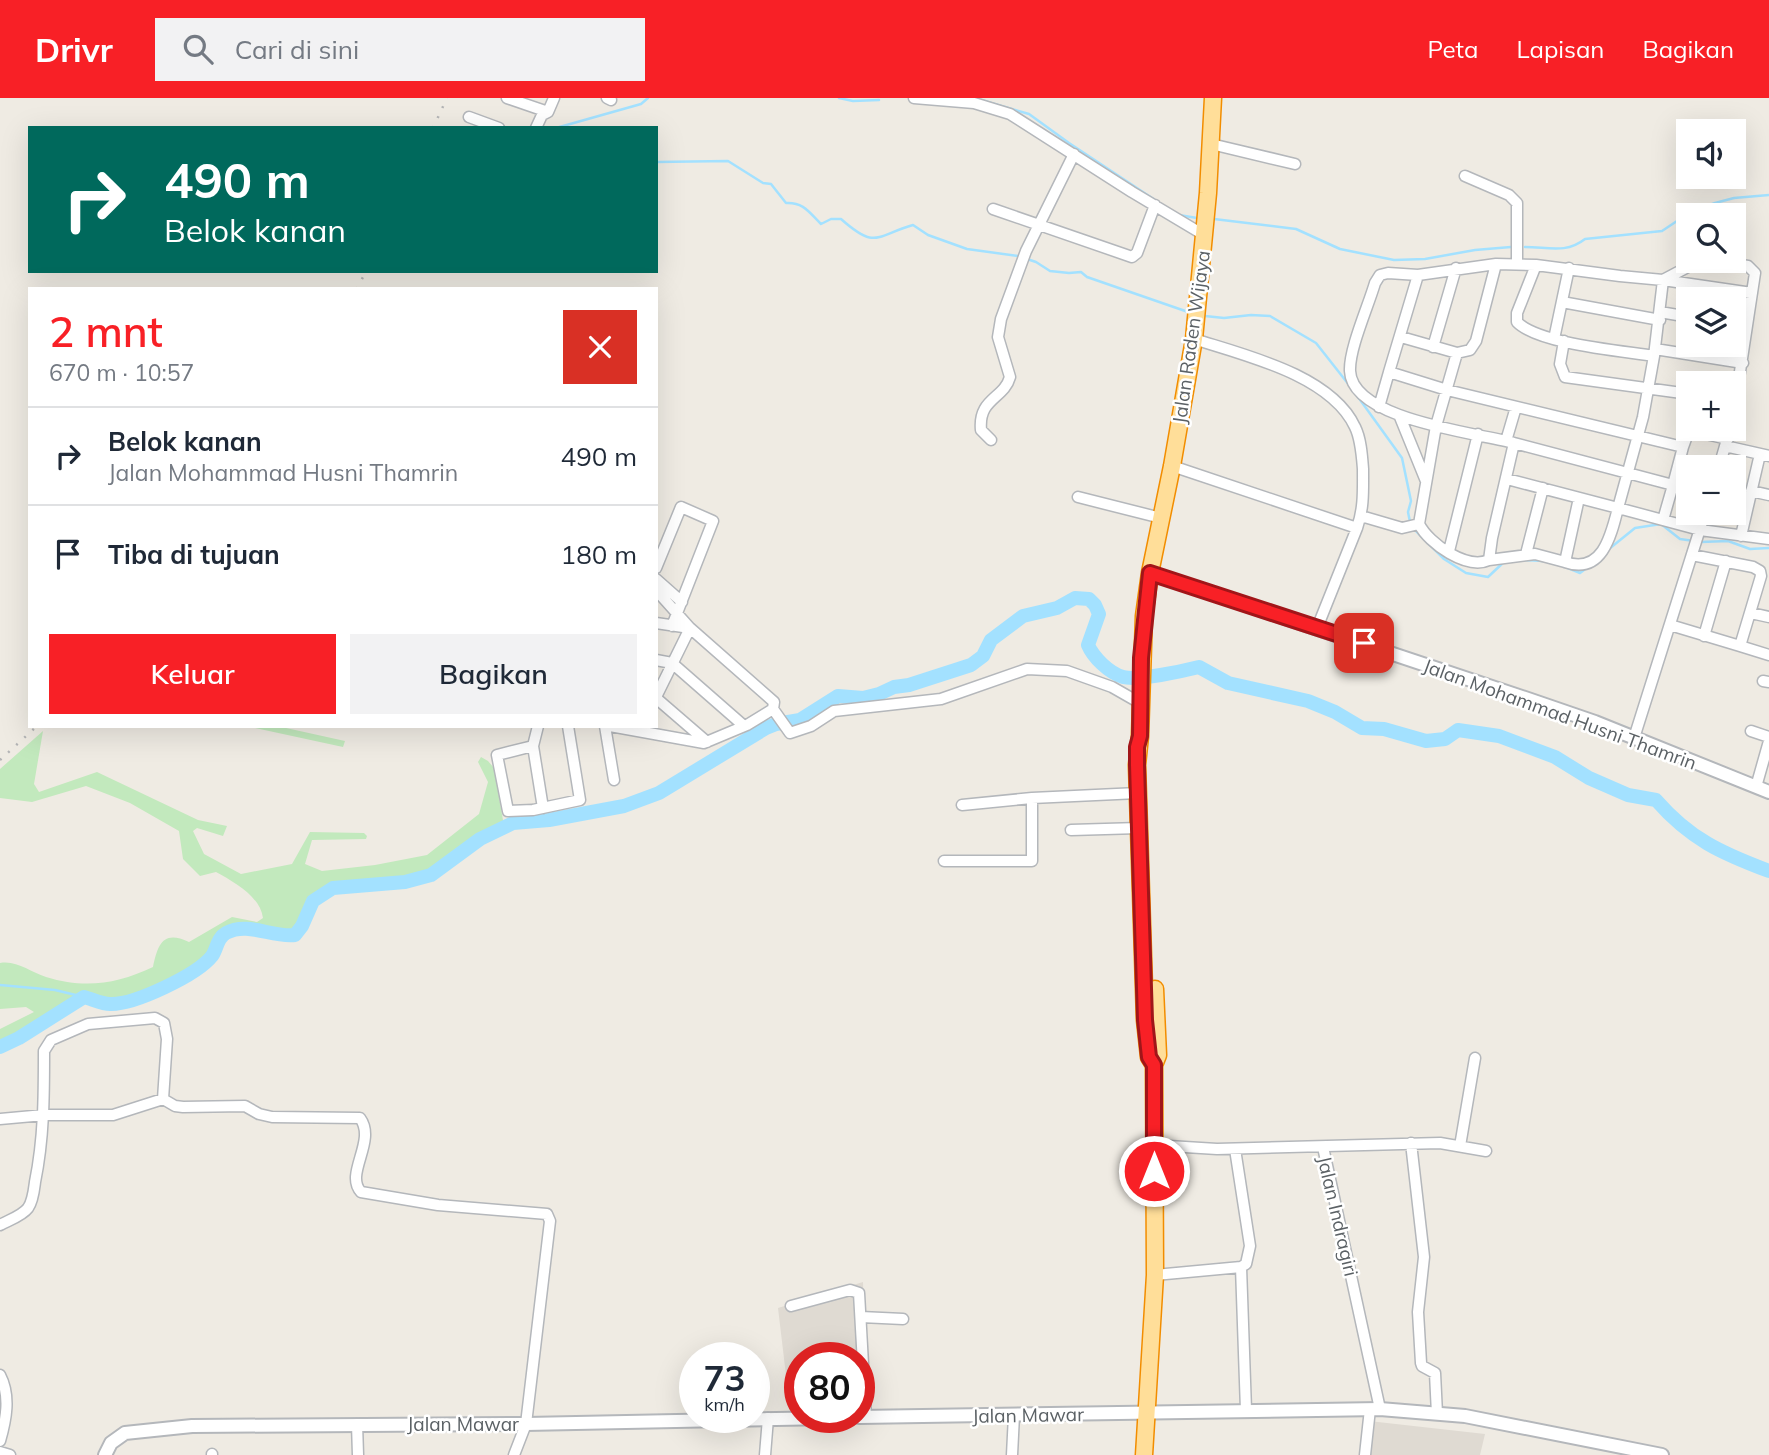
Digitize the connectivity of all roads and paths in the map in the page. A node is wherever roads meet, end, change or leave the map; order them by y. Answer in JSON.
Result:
{"nodes":[{"id":1,"x":507,"y":98,"type":"edge"},
{"id":2,"x":554,"y":98,"type":"edge"},
{"id":3,"x":914,"y":98,"type":"edge"},
{"id":4,"x":1213,"y":98,"type":"edge"},
{"id":5,"x":974,"y":101,"type":"edge"},
{"id":6,"x":548,"y":112,"type":"junction"},
{"id":7,"x":469,"y":117,"type":"dead end"},
{"id":8,"x":494,"y":126,"type":"edge"},
{"id":9,"x":537,"y":126,"type":"edge"},
{"id":10,"x":1211,"y":144,"type":"junction"},
{"id":11,"x":1074,"y":154,"type":"junction"},
{"id":12,"x":1295,"y":164,"type":"dead end"},
{"id":13,"x":1465,"y":176,"type":"dead end"},
{"id":14,"x":1155,"y":205,"type":"junction"},
{"id":15,"x":993,"y":209,"type":"dead end"},
{"id":16,"x":1039,"y":224,"type":"junction"},
{"id":17,"x":1205,"y":235,"type":"junction"},
{"id":18,"x":1496,"y":264,"type":"junction"},
{"id":19,"x":1517,"y":264,"type":"junction"},
{"id":20,"x":1536,"y":265,"type":"junction"},
{"id":21,"x":1456,"y":268,"type":"junction"},
{"id":22,"x":1569,"y":268,"type":"junction"},
{"id":23,"x":1746,"y":268,"type":"edge"},
{"id":24,"x":1676,"y":273,"type":"edge"},
{"id":25,"x":1418,"y":275,"type":"junction"},
{"id":26,"x":1663,"y":280,"type":"junction"},
{"id":27,"x":1752,"y":293,"type":"junction"},
{"id":28,"x":1562,"y":302,"type":"junction"},
{"id":29,"x":1660,"y":316,"type":"junction"},
{"id":30,"x":1676,"y":317,"type":"edge"},
{"id":31,"x":1748,"y":328,"type":"joint"},
{"id":32,"x":1401,"y":337,"type":"junction"},
{"id":33,"x":1194,"y":339,"type":"junction"},
{"id":34,"x":1559,"y":340,"type":"junction"},
{"id":35,"x":1433,"y":347,"type":"junction"},
{"id":36,"x":1457,"y":353,"type":"junction"},
{"id":37,"x":1655,"y":353,"type":"junction"},
{"id":38,"x":1742,"y":363,"type":"junction"},
{"id":39,"x":1741,"y":371,"type":"edge"},
{"id":40,"x":1389,"y":372,"type":"junction"},
{"id":41,"x":1649,"y":388,"type":"junction"},
{"id":42,"x":1447,"y":390,"type":"junction"},
{"id":43,"x":1676,"y":392,"type":"edge"},
{"id":44,"x":1379,"y":407,"type":"junction"},
{"id":45,"x":1516,"y":407,"type":"junction"},
{"id":46,"x":1400,"y":417,"type":"junction"},
{"id":47,"x":1436,"y":426,"type":"junction"},
{"id":48,"x":1478,"y":434,"type":"junction"},
{"id":49,"x":1638,"y":435,"type":"junction"},
{"id":50,"x":991,"y":440,"type":"dead end"},
{"id":51,"x":1685,"y":441,"type":"edge"},
{"id":52,"x":1735,"y":441,"type":"edge"},
{"id":53,"x":1510,"y":442,"type":"junction"},
{"id":54,"x":1683,"y":447,"type":"junction"},
{"id":55,"x":1765,"y":455,"type":"edge"},
{"id":56,"x":1172,"y":466,"type":"junction"},
{"id":57,"x":1628,"y":472,"type":"junction"},
{"id":58,"x":1507,"y":479,"type":"junction"},
{"id":59,"x":1426,"y":481,"type":"junction"},
{"id":60,"x":1673,"y":485,"type":"junction"},
{"id":61,"x":1543,"y":488,"type":"junction"},
{"id":62,"x":1751,"y":491,"type":"junction"},
{"id":63,"x":1769,"y":495,"type":"edge"},
{"id":64,"x":1078,"y":497,"type":"dead end"},
{"id":65,"x":1579,"y":498,"type":"junction"},
{"id":66,"x":1618,"y":508,"type":"junction"},
{"id":67,"x":1361,"y":516,"type":"junction"},
{"id":68,"x":1161,"y":518,"type":"junction"},
{"id":69,"x":1663,"y":520,"type":"junction"},
{"id":70,"x":1702,"y":525,"type":"edge"},
{"id":71,"x":1413,"y":526,"type":"junction"},
{"id":72,"x":1357,"y":528,"type":"junction"},
{"id":73,"x":1700,"y":532,"type":"junction"},
{"id":74,"x":1741,"y":536,"type":"junction"},
{"id":75,"x":1769,"y":539,"type":"edge"},
{"id":76,"x":1449,"y":551,"type":"junction"},
{"id":77,"x":1693,"y":553,"type":"junction"},
{"id":78,"x":1526,"y":554,"type":"junction"},
{"id":79,"x":1489,"y":559,"type":"junction"},
{"id":80,"x":1726,"y":561,"type":"junction"},
{"id":81,"x":1565,"y":562,"type":"junction"},
{"id":82,"x":658,"y":563,"type":"edge"},
{"id":83,"x":1150,"y":573,"type":"junction"},
{"id":84,"x":1765,"y":577,"type":"edge"},
{"id":85,"x":658,"y":581,"type":"edge"},
{"id":86,"x":658,"y":592,"type":"edge"},
{"id":87,"x":682,"y":602,"type":"junction"},
{"id":88,"x":678,"y":612,"type":"junction"},
{"id":89,"x":1751,"y":613,"type":"junction"},
{"id":90,"x":1769,"y":617,"type":"edge"},
{"id":91,"x":658,"y":623,"type":"edge"},
{"id":92,"x":1670,"y":625,"type":"junction"},
{"id":93,"x":672,"y":626,"type":"junction"},
{"id":94,"x":690,"y":628,"type":"junction"},
{"id":95,"x":1317,"y":628,"type":"junction"},
{"id":96,"x":1704,"y":636,"type":"junction"},
{"id":97,"x":1740,"y":646,"type":"junction"},
{"id":98,"x":1769,"y":655,"type":"edge"},
{"id":99,"x":658,"y":660,"type":"edge"},
{"id":100,"x":672,"y":663,"type":"junction"},
{"id":101,"x":658,"y":694,"type":"edge"},
{"id":102,"x":1140,"y":698,"type":"junction"},
{"id":103,"x":658,"y":700,"type":"edge"},
{"id":104,"x":776,"y":713,"type":"junction"},
{"id":105,"x":744,"y":726,"type":"junction"},
{"id":106,"x":538,"y":728,"type":"edge"},
{"id":107,"x":568,"y":728,"type":"edge"},
{"id":108,"x":608,"y":728,"type":"edge"},
{"id":109,"x":620,"y":728,"type":"edge"},
{"id":110,"x":1751,"y":731,"type":"dead end"},
{"id":111,"x":1140,"y":736,"type":"junction"},
{"id":112,"x":1634,"y":738,"type":"junction"},
{"id":113,"x":1769,"y":739,"type":"edge"},
{"id":114,"x":707,"y":742,"type":"junction"},
{"id":115,"x":533,"y":746,"type":"junction"},
{"id":116,"x":614,"y":780,"type":"dead end"},
{"id":117,"x":1756,"y":787,"type":"junction"},
{"id":118,"x":1769,"y":792,"type":"edge"},
{"id":119,"x":1138,"y":793,"type":"junction"},
{"id":120,"x":1032,"y":798,"type":"junction"},
{"id":121,"x":962,"y":805,"type":"dead end"},
{"id":122,"x":543,"y":808,"type":"junction"},
{"id":123,"x":1139,"y":828,"type":"junction"},
{"id":124,"x":1071,"y":830,"type":"dead end"},
{"id":125,"x":944,"y":862,"type":"dead end"},
{"id":126,"x":1475,"y":1058,"type":"dead end"},
{"id":127,"x":1154,"y":1065,"type":"junction"},
{"id":128,"x":163,"y":1099,"type":"junction"},
{"id":129,"x":44,"y":1115,"type":"junction"},
{"id":130,"x":0,"y":1119,"type":"edge"},
{"id":131,"x":1411,"y":1143,"type":"junction"},
{"id":132,"x":1153,"y":1144,"type":"junction"},
{"id":133,"x":1460,"y":1146,"type":"junction"},
{"id":134,"x":1323,"y":1147,"type":"junction"},
{"id":135,"x":1235,"y":1149,"type":"junction"},
{"id":136,"x":1486,"y":1151,"type":"dead end"},
{"id":137,"x":0,"y":1225,"type":"edge"},
{"id":138,"x":1246,"y":1262,"type":"junction"},
{"id":139,"x":1155,"y":1275,"type":"junction"},
{"id":140,"x":791,"y":1306,"type":"dead end"},
{"id":141,"x":861,"y":1317,"type":"junction"},
{"id":142,"x":903,"y":1319,"type":"dead end"},
{"id":143,"x":862,"y":1342,"type":"edge"},
{"id":144,"x":0,"y":1375,"type":"edge"},
{"id":145,"x":1375,"y":1409,"type":"junction"},
{"id":146,"x":1245,"y":1410,"type":"junction"},
{"id":147,"x":1150,"y":1412,"type":"junction"},
{"id":148,"x":1437,"y":1414,"type":"junction"},
{"id":149,"x":1014,"y":1415,"type":"junction"},
{"id":150,"x":875,"y":1417,"type":"edge"},
{"id":151,"x":679,"y":1420,"type":"edge"},
{"id":152,"x":357,"y":1424,"type":"junction"},
{"id":153,"x":526,"y":1424,"type":"junction"},
{"id":154,"x":767,"y":1433,"type":"edge"},
{"id":155,"x":0,"y":1441,"type":"edge"},
{"id":156,"x":0,"y":1451,"type":"edge"},
{"id":157,"x":10,"y":1455,"type":"edge"},
{"id":158,"x":105,"y":1455,"type":"edge"},
{"id":159,"x":358,"y":1455,"type":"edge"},
{"id":160,"x":514,"y":1455,"type":"edge"},
{"id":161,"x":765,"y":1455,"type":"edge"},
{"id":162,"x":1012,"y":1455,"type":"edge"},
{"id":163,"x":1144,"y":1455,"type":"edge"},
{"id":164,"x":1154,"y":1455,"type":"edge"},
{"id":165,"x":1365,"y":1455,"type":"edge"},
{"id":166,"x":1662,"y":1455,"type":"edge"}],
"edges":[{"from":1,"to":6,"type":"street"},
{"from":2,"to":6,"type":"street"},
{"from":3,"to":5,"type":"street"},
{"from":4,"to":10,"type":"highway","name":"Jalan Raden Wijaya"},
{"from":5,"to":11,"type":"street"},
{"from":6,"to":9,"type":"street"},
{"from":7,"to":8,"type":"street"},
{"from":10,"to":12,"type":"street"},
{"from":10,"to":17,"type":"highway","name":"Jalan Raden Wijaya"},
{"from":11,"to":14,"type":"street"},
{"from":11,"to":16,"type":"street"},
{"from":13,"to":19,"type":"street"},
{"from":14,"to":16,"type":"street"},
{"from":14,"to":17,"type":"street"},
{"from":15,"to":16,"type":"street"},
{"from":16,"to":50,"type":"street"},
{"from":17,"to":33,"type":"highway","name":"Jalan Raden Wijaya"},
{"from":18,"to":19,"type":"street"},
{"from":18,"to":21,"type":"street"},
{"from":18,"to":36,"type":"street"},
{"from":19,"to":20,"type":"street"},
{"from":20,"to":22,"type":"street"},
{"from":20,"to":34,"type":"street"},
{"from":21,"to":25,"type":"street"},
{"from":21,"to":35,"type":"street"},
{"from":22,"to":26,"type":"street"},
{"from":22,"to":28,"type":"street"},
{"from":23,"to":27,"type":"street"},
{"from":24,"to":26,"type":"street"},
{"from":25,"to":32,"type":"street"},
{"from":25,"to":44,"type":"street"},
{"from":26,"to":27,"type":"street"},
{"from":26,"to":29,"type":"street"},
{"from":27,"to":31,"type":"street"},
{"from":28,"to":29,"type":"street"},
{"from":28,"to":34,"type":"street"},
{"from":29,"to":30,"type":"street"},
{"from":29,"to":37,"type":"street"},
{"from":31,"to":38,"type":"street"},
{"from":32,"to":35,"type":"street"},
{"from":32,"to":40,"type":"street"},
{"from":33,"to":56,"type":"highway","name":"Jalan Raden Wijaya"},
{"from":33,"to":67,"type":"street"},
{"from":34,"to":37,"type":"street"},
{"from":34,"to":41,"type":"street"},
{"from":35,"to":36,"type":"street"},
{"from":36,"to":42,"type":"street"},
{"from":37,"to":38,"type":"street"},
{"from":37,"to":41,"type":"street"},
{"from":38,"to":39,"type":"street"},
{"from":40,"to":42,"type":"street"},
{"from":40,"to":44,"type":"street"},
{"from":41,"to":43,"type":"street"},
{"from":41,"to":49,"type":"street"},
{"from":42,"to":45,"type":"street"},
{"from":42,"to":47,"type":"street"},
{"from":44,"to":46,"type":"street"},
{"from":45,"to":49,"type":"street"},
{"from":45,"to":53,"type":"street"},
{"from":46,"to":47,"type":"street"},
{"from":46,"to":59,"type":"street"},
{"from":47,"to":48,"type":"street"},
{"from":47,"to":59,"type":"street"},
{"from":48,"to":53,"type":"street"},
{"from":48,"to":76,"type":"street"},
{"from":49,"to":54,"type":"street"},
{"from":49,"to":57,"type":"street"},
{"from":51,"to":54,"type":"street"},
{"from":52,"to":55,"type":"street"},
{"from":53,"to":57,"type":"street"},
{"from":53,"to":58,"type":"street"},
{"from":54,"to":60,"type":"street"},
{"from":55,"to":62,"type":"street"},
{"from":56,"to":68,"type":"highway","name":"Jalan Raden Wijaya"},
{"from":56,"to":72,"type":"street"},
{"from":57,"to":60,"type":"street"},
{"from":57,"to":66,"type":"street"},
{"from":58,"to":61,"type":"street"},
{"from":58,"to":79,"type":"street"},
{"from":59,"to":71,"type":"street"},
{"from":60,"to":69,"type":"street"},
{"from":61,"to":65,"type":"street"},
{"from":61,"to":78,"type":"street"},
{"from":62,"to":63,"type":"street"},
{"from":62,"to":74,"type":"street"},
{"from":64,"to":68,"type":"street"},
{"from":65,"to":66,"type":"street"},
{"from":65,"to":81,"type":"street"},
{"from":66,"to":69,"type":"street"},
{"from":66,"to":81,"type":"street"},
{"from":67,"to":71,"type":"street"},
{"from":67,"to":72,"type":"street"},
{"from":68,"to":83,"type":"highway","name":"Jalan Raden Wijaya"},
{"from":69,"to":73,"type":"street"},
{"from":70,"to":73,"type":"street"},
{"from":71,"to":76,"type":"street"},
{"from":72,"to":95,"type":"street"},
{"from":73,"to":74,"type":"street"},
{"from":73,"to":77,"type":"street"},
{"from":74,"to":75,"type":"street"},
{"from":76,"to":79,"type":"street"},
{"from":77,"to":80,"type":"street"},
{"from":77,"to":92,"type":"street"},
{"from":78,"to":79,"type":"street"},
{"from":78,"to":81,"type":"street"},
{"from":80,"to":84,"type":"street"},
{"from":80,"to":96,"type":"street"},
{"from":82,"to":87,"type":"street"},
{"from":83,"to":95,"type":"street","name":"Jalan Mohammad Husni Thamrin"},
{"from":83,"to":102,"type":"highway","name":"Jalan Raden Wijaya"},
{"from":84,"to":89,"type":"street"},
{"from":85,"to":87,"type":"street"},
{"from":86,"to":88,"type":"street"},
{"from":87,"to":88,"type":"street"},
{"from":88,"to":93,"type":"street"},
{"from":88,"to":94,"type":"street"},
{"from":89,"to":90,"type":"street"},
{"from":89,"to":97,"type":"street"},
{"from":91,"to":93,"type":"street"},
{"from":92,"to":96,"type":"street"},
{"from":92,"to":112,"type":"street"},
{"from":93,"to":94,"type":"street"},
{"from":94,"to":100,"type":"street"},
{"from":94,"to":104,"type":"street"},
{"from":95,"to":112,"type":"street","name":"Jalan Mohammad Husni Thamrin"},
{"from":96,"to":97,"type":"street"},
{"from":97,"to":98,"type":"street"},
{"from":99,"to":100,"type":"street"},
{"from":100,"to":101,"type":"street"},
{"from":100,"to":105,"type":"street"},
{"from":102,"to":104,"type":"street"},
{"from":102,"to":111,"type":"highway","name":"Jalan Raden Wijaya"},
{"from":103,"to":114,"type":"street"},
{"from":104,"to":105,"type":"street"},
{"from":105,"to":114,"type":"street"},
{"from":106,"to":115,"type":"street"},
{"from":107,"to":122,"type":"street"},
{"from":108,"to":116,"type":"street"},
{"from":109,"to":114,"type":"street"},
{"from":110,"to":113,"type":"street"},
{"from":111,"to":119,"type":"highway"},
{"from":111,"to":127,"type":"highway"},
{"from":112,"to":117,"type":"street","name":"Jalan Mohammad Husni Thamrin"},
{"from":113,"to":117,"type":"street"},
{"from":115,"to":122,"type":"street"},
{"from":115,"to":122,"type":"street"},
{"from":117,"to":118,"type":"street","name":"Jalan Mohammad Husni Thamrin"},
{"from":119,"to":120,"type":"street"},
{"from":119,"to":123,"type":"highway"},
{"from":120,"to":121,"type":"street"},
{"from":120,"to":125,"type":"street"},
{"from":123,"to":124,"type":"street"},
{"from":123,"to":127,"type":"highway"},
{"from":126,"to":133,"type":"street"},
{"from":127,"to":132,"type":"highway"},
{"from":128,"to":129,"type":"street"},
{"from":128,"to":129,"type":"street"},
{"from":128,"to":153,"type":"street"},
{"from":129,"to":130,"type":"street"},
{"from":129,"to":137,"type":"street"},
{"from":131,"to":133,"type":"street"},
{"from":131,"to":134,"type":"street"},
{"from":131,"to":148,"type":"street"},
{"from":132,"to":135,"type":"street","name":"Jalan Indragiri"},
{"from":132,"to":139,"type":"highway"},
{"from":133,"to":136,"type":"street"},
{"from":134,"to":135,"type":"street","name":"Jalan Indragiri"},
{"from":134,"to":145,"type":"street","name":"Jalan Indragiri"},
{"from":135,"to":138,"type":"street"},
{"from":138,"to":139,"type":"street"},
{"from":138,"to":146,"type":"street"},
{"from":139,"to":147,"type":"highway"},
{"from":140,"to":141,"type":"street"},
{"from":141,"to":142,"type":"street"},
{"from":141,"to":143,"type":"street"},
{"from":144,"to":155,"type":"street"},
{"from":145,"to":146,"type":"street","name":"Jalan Mawar"},
{"from":145,"to":148,"type":"street","name":"Jalan Mawar"},
{"from":145,"to":165,"type":"street","name":"Jalan Indragiri"},
{"from":146,"to":147,"type":"street","name":"Jalan Mawar"},
{"from":147,"to":149,"type":"street","name":"Jalan Mawar"},
{"from":147,"to":163,"type":"highway"},
{"from":147,"to":164,"type":"highway"},
{"from":148,"to":166,"type":"street","name":"Jalan Mawar"},
{"from":149,"to":150,"type":"street","name":"Jalan Mawar"},
{"from":149,"to":162,"type":"street"},
{"from":151,"to":153,"type":"street","name":"Jalan Mawar"},
{"from":152,"to":153,"type":"street","name":"Jalan Mawar"},
{"from":152,"to":158,"type":"street","name":"Jalan Mawar"},
{"from":152,"to":159,"type":"street"},
{"from":153,"to":160,"type":"street"},
{"from":154,"to":161,"type":"street"},
{"from":156,"to":157,"type":"street"}]}
